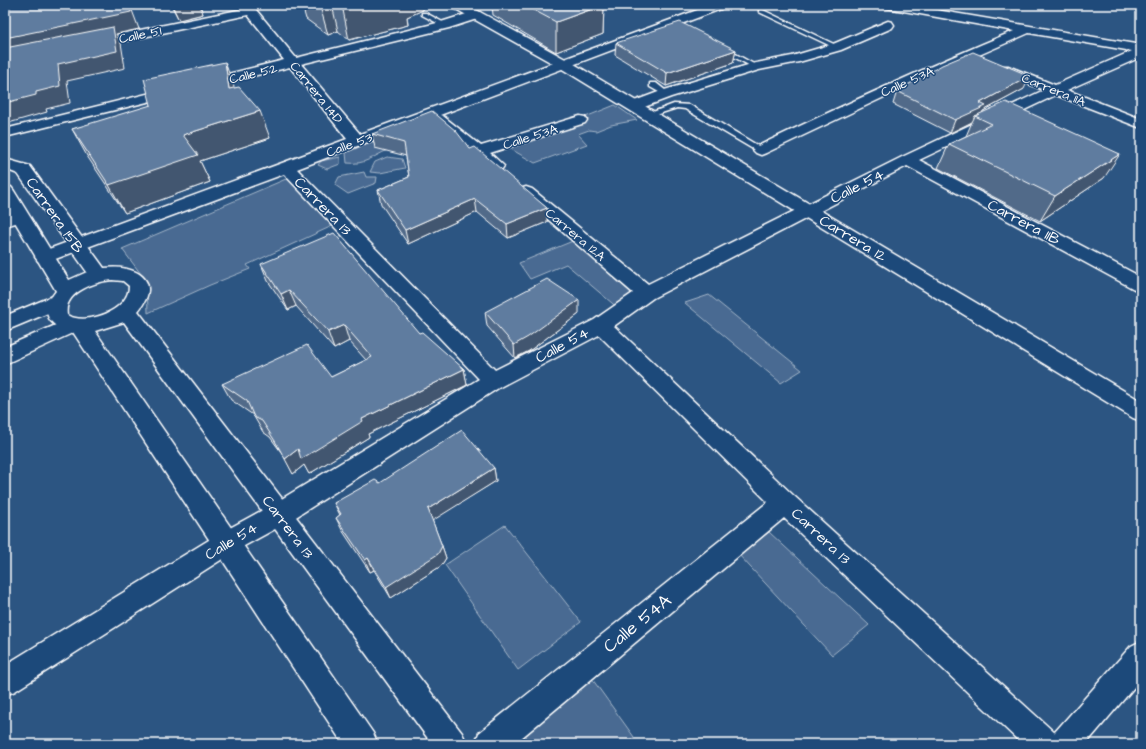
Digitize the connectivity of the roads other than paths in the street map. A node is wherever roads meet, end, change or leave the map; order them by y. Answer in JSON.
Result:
{"nodes":[{"id":1,"x":458,"y":5,"type":"edge"},
{"id":2,"x":722,"y":5,"type":"edge"},
{"id":3,"x":887,"y":5,"type":"edge"},
{"id":4,"x":249,"y":8,"type":"edge"},
{"id":5,"x":761,"y":11,"type":"dead end"},
{"id":6,"x":424,"y":14,"type":"dead end"},
{"id":7,"x":476,"y":15,"type":"junction"},
{"id":8,"x":445,"y":25,"type":"junction"},
{"id":9,"x":888,"y":25,"type":"dead end"},
{"id":10,"x":1026,"y":30,"type":"junction"},
{"id":11,"x":714,"y":45,"type":"edge"},
{"id":12,"x":82,"y":46,"type":"edge"},
{"id":13,"x":837,"y":47,"type":"junction"},
{"id":14,"x":1141,"y":51,"type":"edge"},
{"id":15,"x":967,"y":55,"type":"junction"},
{"id":16,"x":294,"y":63,"type":"junction"},
{"id":17,"x":564,"y":64,"type":"junction"},
{"id":18,"x":756,"y":66,"type":"junction"},
{"id":19,"x":652,"y":85,"type":"dead end"},
{"id":20,"x":1055,"y":90,"type":"junction"},
{"id":21,"x":666,"y":94,"type":"junction"},
{"id":22,"x":642,"y":110,"type":"junction"},
{"id":23,"x":432,"y":113,"type":"junction"},
{"id":24,"x":580,"y":120,"type":"dead end"},
{"id":25,"x":1141,"y":124,"type":"edge"},
{"id":26,"x":5,"y":133,"type":"edge"},
{"id":27,"x":357,"y":141,"type":"junction"},
{"id":28,"x":760,"y":150,"type":"joint"},
{"id":29,"x":479,"y":152,"type":"junction"},
{"id":30,"x":907,"y":160,"type":"junction"},
{"id":31,"x":5,"y":164,"type":"edge"},
{"id":32,"x":286,"y":168,"type":"junction"},
{"id":33,"x":5,"y":191,"type":"edge"},
{"id":34,"x":808,"y":211,"type":"junction"},
{"id":35,"x":13,"y":218,"type":"edge"},
{"id":36,"x":76,"y":245,"type":"junction"},
{"id":37,"x":44,"y":257,"type":"junction"},
{"id":38,"x":99,"y":275,"type":"junction"},
{"id":39,"x":1141,"y":285,"type":"edge"},
{"id":40,"x":646,"y":293,"type":"junction"},
{"id":41,"x":62,"y":296,"type":"junction"},
{"id":42,"x":126,"y":310,"type":"junction"},
{"id":43,"x":5,"y":324,"type":"edge"},
{"id":44,"x":601,"y":324,"type":"junction"},
{"id":45,"x":76,"y":326,"type":"junction"},
{"id":46,"x":5,"y":356,"type":"edge"},
{"id":47,"x":493,"y":381,"type":"junction"},
{"id":48,"x":1141,"y":412,"type":"edge"},
{"id":49,"x":785,"y":503,"type":"junction"},
{"id":50,"x":279,"y":514,"type":"junction"},
{"id":51,"x":226,"y":543,"type":"junction"},
{"id":52,"x":1141,"y":656,"type":"edge"},
{"id":53,"x":5,"y":681,"type":"edge"},
{"id":54,"x":362,"y":744,"type":"edge"},
{"id":55,"x":451,"y":744,"type":"edge"},
{"id":56,"x":490,"y":744,"type":"edge"},
{"id":57,"x":1044,"y":744,"type":"edge"},
{"id":58,"x":1065,"y":744,"type":"edge"}],
"edges":[{"from":1,"to":7,"type":"street","name":"Carrera 12"},
{"from":2,"to":17,"type":"street","name":"Calle 53"},
{"from":3,"to":10,"type":"street"},
{"from":4,"to":12,"type":"street","name":"Calle 51"},
{"from":4,"to":16,"type":"street","name":"Carrera 14D"},
{"from":5,"to":13,"type":"lane"},
{"from":6,"to":8,"type":"lane"},
{"from":7,"to":8,"type":"street","name":"Calle 52"},
{"from":7,"to":17,"type":"street","name":"Carrera 12"},
{"from":8,"to":16,"type":"street","name":"Calle 52"},
{"from":9,"to":13,"type":"street"},
{"from":10,"to":14,"type":"street"},
{"from":10,"to":15,"type":"street","name":"Calle 53A"},
{"from":11,"to":18,"type":"lane"},
{"from":13,"to":18,"type":"street"},
{"from":14,"to":20,"type":"street","name":"Calle 54"},
{"from":15,"to":20,"type":"street","name":"Carrera 11A"},
{"from":15,"to":28,"type":"street","name":"Calle 53A"},
{"from":16,"to":26,"type":"street","name":"Calle 52"},
{"from":16,"to":27,"type":"street","name":"Carrera 14D"},
{"from":17,"to":22,"type":"street","name":"Carrera 12"},
{"from":17,"to":23,"type":"street","name":"Calle 53"},
{"from":18,"to":21,"type":"street"},
{"from":19,"to":21,"type":"lane"},
{"from":20,"to":25,"type":"street","name":"Carrera 11A"},
{"from":20,"to":30,"type":"street","name":"Calle 54"},
{"from":21,"to":22,"type":"street"},
{"from":22,"to":28,"type":"lane"},
{"from":22,"to":34,"type":"street","name":"Carrera 12"},
{"from":23,"to":27,"type":"street","name":"Calle 53"},
{"from":23,"to":29,"type":"street","name":"Carrera 12A"},
{"from":24,"to":29,"type":"street","name":"Calle 53A"},
{"from":27,"to":32,"type":"street","name":"Calle 53"},
{"from":29,"to":40,"type":"street","name":"Carrera 12A"},
{"from":30,"to":34,"type":"street","name":"Calle 54"},
{"from":30,"to":39,"type":"street","name":"Carrera 11B"},
{"from":31,"to":36,"type":"street","name":"Carrera 15B"},
{"from":32,"to":36,"type":"street","name":"Calle 53"},
{"from":32,"to":47,"type":"street","name":"Carrera 13"},
{"from":33,"to":35,"type":"street","name":"Carrera 15B"},
{"from":34,"to":40,"type":"street","name":"Calle 54"},
{"from":34,"to":48,"type":"street","name":"Carrera 12"},
{"from":35,"to":37,"type":"street","name":"Carrera 15B"},
{"from":36,"to":37,"type":"street","name":"Calle 53"},
{"from":36,"to":38,"type":"street","name":"Carrera 15B"},
{"from":37,"to":41,"type":"street","name":"Carrera 15B"},
{"from":38,"to":41,"type":"street"},
{"from":38,"to":42,"type":"street"},
{"from":40,"to":44,"type":"street","name":"Calle 54"},
{"from":41,"to":43,"type":"street"},
{"from":41,"to":45,"type":"street"},
{"from":42,"to":45,"type":"street"},
{"from":42,"to":50,"type":"street","name":"Carrera 13"},
{"from":44,"to":47,"type":"street","name":"Calle 54"},
{"from":44,"to":49,"type":"street","name":"Carrera 13"},
{"from":45,"to":46,"type":"street"},
{"from":45,"to":51,"type":"street"},
{"from":47,"to":50,"type":"street","name":"Calle 54"},
{"from":49,"to":56,"type":"street","name":"Calle 54A"},
{"from":49,"to":57,"type":"street","name":"Carrera 13"},
{"from":50,"to":51,"type":"street","name":"Calle 54"},
{"from":50,"to":55,"type":"street","name":"Carrera 13"},
{"from":51,"to":53,"type":"street","name":"Calle 54"},
{"from":51,"to":54,"type":"street"},
{"from":52,"to":58,"type":"street"}]}
